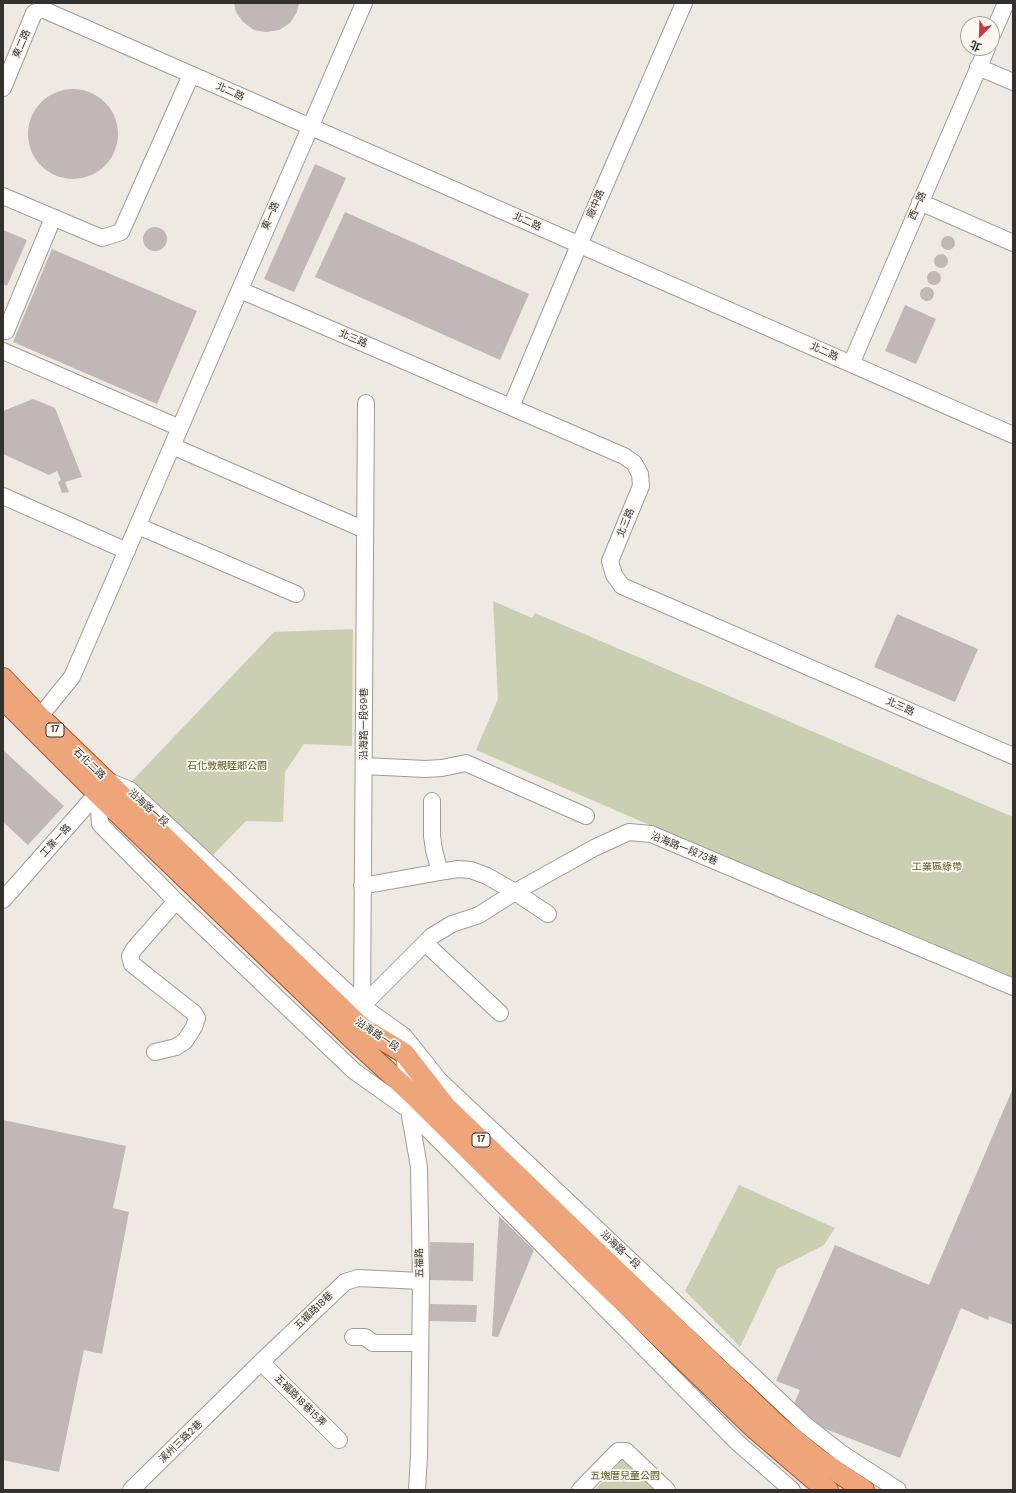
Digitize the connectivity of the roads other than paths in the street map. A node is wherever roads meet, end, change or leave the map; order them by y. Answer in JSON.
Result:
{"nodes":[{"id":1,"x":364,"y":3,"type":"edge"},
{"id":2,"x":684,"y":3,"type":"edge"},
{"id":3,"x":1006,"y":3,"type":"edge"},
{"id":4,"x":43,"y":6,"type":"edge"},
{"id":5,"x":1000,"y":17,"type":"edge"},
{"id":6,"x":983,"y":56,"type":"edge"},
{"id":7,"x":978,"y":67,"type":"junction"},
{"id":8,"x":191,"y":75,"type":"junction"},
{"id":9,"x":1013,"y":82,"type":"edge"},
{"id":10,"x":3,"y":88,"type":"edge"},
{"id":11,"x":309,"y":127,"type":"junction"},
{"id":12,"x":3,"y":196,"type":"edge"},
{"id":13,"x":920,"y":202,"type":"junction"},
{"id":14,"x":53,"y":218,"type":"junction"},
{"id":15,"x":1013,"y":243,"type":"edge"},
{"id":16,"x":579,"y":245,"type":"junction"},
{"id":17,"x":240,"y":290,"type":"junction"},
{"id":18,"x":6,"y":331,"type":"dead end"},
{"id":19,"x":3,"y":351,"type":"edge"},
{"id":20,"x":851,"y":364,"type":"junction"},
{"id":21,"x":366,"y":403,"type":"dead end"},
{"id":22,"x":511,"y":407,"type":"junction"},
{"id":23,"x":180,"y":428,"type":"junction"},
{"id":24,"x":1013,"y":434,"type":"edge"},
{"id":25,"x":172,"y":446,"type":"junction"},
{"id":26,"x":3,"y":496,"type":"edge"},
{"id":27,"x":138,"y":526,"type":"junction"},
{"id":28,"x":365,"y":530,"type":"junction"},
{"id":29,"x":127,"y":551,"type":"junction"},
{"id":30,"x":296,"y":594,"type":"dead end"},
{"id":31,"x":3,"y":678,"type":"edge"},
{"id":32,"x":10,"y":705,"type":"edge"},
{"id":33,"x":36,"y":722,"type":"junction"},
{"id":34,"x":1013,"y":756,"type":"edge"},
{"id":35,"x":364,"y":766,"type":"junction"},
{"id":36,"x":103,"y":788,"type":"junction"},
{"id":37,"x":432,"y":801,"type":"dead end"},
{"id":38,"x":586,"y":816,"type":"dead end"},
{"id":39,"x":440,"y":872,"type":"junction"},
{"id":40,"x":362,"y":886,"type":"junction"},
{"id":41,"x":515,"y":892,"type":"junction"},
{"id":42,"x":3,"y":900,"type":"edge"},
{"id":43,"x":176,"y":901,"type":"junction"},
{"id":44,"x":548,"y":914,"type":"dead end"},
{"id":45,"x":426,"y":943,"type":"junction"},
{"id":46,"x":1013,"y":987,"type":"edge"},
{"id":47,"x":362,"y":1006,"type":"junction"},
{"id":48,"x":500,"y":1013,"type":"dead end"},
{"id":49,"x":361,"y":1036,"type":"junction"},
{"id":50,"x":404,"y":1045,"type":"junction"},
{"id":51,"x":155,"y":1052,"type":"dead end"},
{"id":52,"x":408,"y":1090,"type":"junction"},
{"id":53,"x":409,"y":1110,"type":"junction"},
{"id":54,"x":421,"y":1281,"type":"junction"},
{"id":55,"x":353,"y":1337,"type":"dead end"},
{"id":56,"x":420,"y":1343,"type":"junction"},
{"id":57,"x":261,"y":1362,"type":"junction"},
{"id":58,"x":230,"y":1394,"type":"joint"},
{"id":59,"x":340,"y":1440,"type":"dead end"},
{"id":60,"x":131,"y":1490,"type":"edge"},
{"id":61,"x":417,"y":1490,"type":"edge"},
{"id":62,"x":580,"y":1490,"type":"edge"},
{"id":63,"x":667,"y":1490,"type":"edge"},
{"id":64,"x":792,"y":1490,"type":"edge"},
{"id":65,"x":828,"y":1490,"type":"edge"},
{"id":66,"x":864,"y":1490,"type":"edge"},
{"id":67,"x":898,"y":1490,"type":"edge"}],
"edges":[{"from":1,"to":11,"type":"street","name":"東一路"},
{"from":2,"to":16,"type":"street","name":"廠中路"},
{"from":3,"to":5,"type":"street"},
{"from":4,"to":8,"type":"street","name":"北二路"},
{"from":4,"to":10,"type":"street","name":"東二路"},
{"from":6,"to":7,"type":"street","name":"西一路"},
{"from":7,"to":9,"type":"street"},
{"from":7,"to":13,"type":"street","name":"西一路"},
{"from":8,"to":11,"type":"street","name":"北二路"},
{"from":8,"to":14,"type":"street"},
{"from":11,"to":16,"type":"street","name":"北二路"},
{"from":11,"to":17,"type":"street","name":"東一路"},
{"from":12,"to":14,"type":"street"},
{"from":13,"to":15,"type":"street"},
{"from":13,"to":20,"type":"street","name":"西一路"},
{"from":14,"to":18,"type":"street"},
{"from":16,"to":20,"type":"street","name":"北二路"},
{"from":16,"to":22,"type":"street","name":"廠中路"},
{"from":17,"to":22,"type":"street","name":"北三路"},
{"from":17,"to":23,"type":"street","name":"東一路"},
{"from":19,"to":23,"type":"street"},
{"from":20,"to":24,"type":"street","name":"北二路"},
{"from":21,"to":28,"type":"street","name":"沿海路一段69巷"},
{"from":22,"to":34,"type":"street","name":"北三路"},
{"from":23,"to":25,"type":"street","name":"東一路"},
{"from":25,"to":27,"type":"street","name":"東一路"},
{"from":25,"to":28,"type":"street"},
{"from":26,"to":29,"type":"street"},
{"from":27,"to":29,"type":"street","name":"東一路"},
{"from":27,"to":30,"type":"street"},
{"from":28,"to":35,"type":"street","name":"沿海路一段69巷"},
{"from":29,"to":33,"type":"street","name":"東一路"},
{"from":31,"to":32,"type":"main road","name":"石化二路","number":"17"},
{"from":32,"to":33,"type":"main road","name":"石化二路","number":"17"},
{"from":33,"to":36,"type":"main road","name":"石化二路","number":"17"},
{"from":35,"to":38,"type":"street"},
{"from":35,"to":40,"type":"street","name":"沿海路一段69巷"},
{"from":36,"to":42,"type":"street","name":"工業一路"},
{"from":36,"to":43,"type":"street"},
{"from":36,"to":47,"type":"street","name":"沿海路一段"},
{"from":36,"to":49,"type":"main road","name":"沿海路一段","number":"17"},
{"from":37,"to":39,"type":"street"},
{"from":39,"to":40,"type":"street"},
{"from":39,"to":41,"type":"street"},
{"from":40,"to":47,"type":"street","name":"沿海路一段69巷"},
{"from":41,"to":44,"type":"street"},
{"from":41,"to":45,"type":"street","name":"沿海路一段73巷"},
{"from":41,"to":46,"type":"street","name":"沿海路一段73巷"},
{"from":43,"to":51,"type":"street"},
{"from":43,"to":53,"type":"street"},
{"from":45,"to":47,"type":"street","name":"沿海路一段73巷"},
{"from":45,"to":48,"type":"street"},
{"from":47,"to":49,"type":"street","name":"沿海路一段69巷"},
{"from":47,"to":50,"type":"street","name":"沿海路一段"},
{"from":49,"to":50,"type":"main road","name":"沿海路一段","number":"17"},
{"from":49,"to":52,"type":"main road","name":"沿海路一段","number":"17"},
{"from":50,"to":52,"type":"street","name":"五福路"},
{"from":50,"to":66,"type":"main road","name":"沿海路一段","number":"17"},
{"from":50,"to":67,"type":"street","name":"沿海路一段"},
{"from":52,"to":53,"type":"street","name":"五福路"},
{"from":52,"to":65,"type":"main road","name":"沿海路一段","number":"17"},
{"from":53,"to":54,"type":"street","name":"五福路"},
{"from":53,"to":64,"type":"street"},
{"from":54,"to":56,"type":"street","name":"五福路"},
{"from":54,"to":57,"type":"street","name":"五福路18巷"},
{"from":55,"to":56,"type":"street"},
{"from":56,"to":61,"type":"street","name":"五福路"},
{"from":57,"to":58,"type":"street","name":"五福路18巷"},
{"from":57,"to":59,"type":"street","name":"五福路18巷15弄"},
{"from":58,"to":60,"type":"street","name":"溪州三路2巷"},
{"from":62,"to":63,"type":"street"}]}
